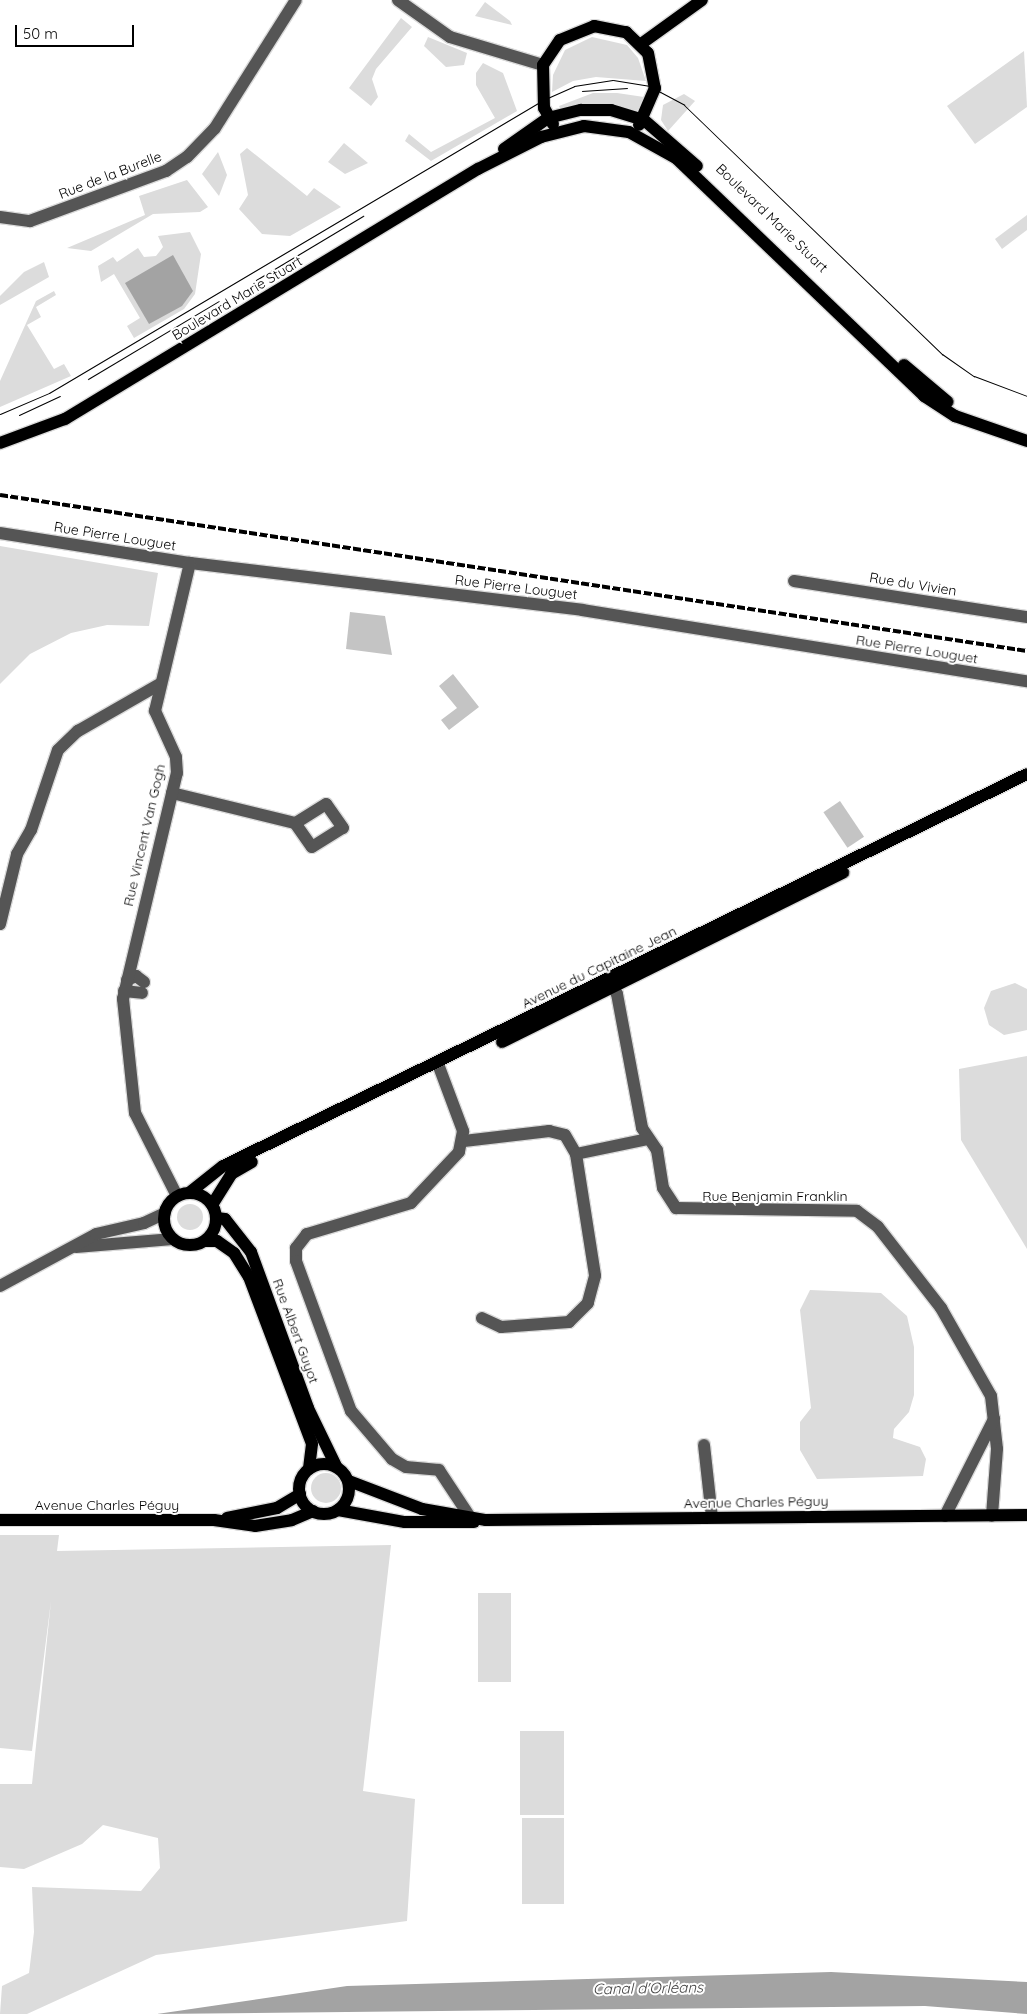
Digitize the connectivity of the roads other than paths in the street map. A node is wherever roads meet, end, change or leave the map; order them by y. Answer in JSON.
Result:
{"nodes":[{"id":1,"x":296,"y":0,"type":"edge"},
{"id":2,"x":398,"y":0,"type":"edge"},
{"id":3,"x":702,"y":0,"type":"edge"},
{"id":4,"x":641,"y":44,"type":"junction"},
{"id":5,"x":543,"y":65,"type":"junction"},
{"id":6,"x":548,"y":118,"type":"junction"},
{"id":7,"x":644,"y":120,"type":"junction"},
{"id":8,"x":559,"y":131,"type":"junction"},
{"id":9,"x":629,"y":132,"type":"junction"},
{"id":10,"x":483,"y":166,"type":"junction"},
{"id":11,"x":0,"y":217,"type":"edge"},
{"id":12,"x":1027,"y":434,"type":"edge"},
{"id":13,"x":1027,"y":441,"type":"edge"},
{"id":14,"x":0,"y":443,"type":"edge"},
{"id":15,"x":0,"y":533,"type":"edge"},
{"id":16,"x":190,"y":563,"type":"junction"},
{"id":17,"x":794,"y":581,"type":"dead end"},
{"id":18,"x":1027,"y":617,"type":"edge"},
{"id":19,"x":1027,"y":681,"type":"edge"},
{"id":20,"x":160,"y":684,"type":"junction"},
{"id":21,"x":1027,"y":774,"type":"edge"},
{"id":22,"x":1027,"y":783,"type":"edge"},
{"id":23,"x":172,"y":793,"type":"junction"},
{"id":24,"x":295,"y":823,"type":"dead end"},
{"id":25,"x":0,"y":924,"type":"edge"},
{"id":26,"x":609,"y":984,"type":"junction"},
{"id":27,"x":126,"y":986,"type":"junction"},
{"id":28,"x":440,"y":1067,"type":"junction"},
{"id":29,"x":648,"y":1139,"type":"junction"},
{"id":30,"x":464,"y":1141,"type":"junction"},
{"id":31,"x":576,"y":1154,"type":"junction"},
{"id":32,"x":183,"y":1194,"type":"junction"},
{"id":33,"x":212,"y":1205,"type":"junction"},
{"id":34,"x":165,"y":1213,"type":"junction"},
{"id":35,"x":216,"y":1218,"type":"junction"},
{"id":36,"x":173,"y":1239,"type":"junction"},
{"id":37,"x":205,"y":1241,"type":"junction"},
{"id":38,"x":74,"y":1248,"type":"junction"},
{"id":39,"x":0,"y":1286,"type":"edge"},
{"id":40,"x":482,"y":1318,"type":"dead end"},
{"id":41,"x":994,"y":1419,"type":"junction"},
{"id":42,"x":704,"y":1445,"type":"dead end"},
{"id":43,"x":336,"y":1466,"type":"junction"},
{"id":44,"x":308,"y":1469,"type":"junction"},
{"id":45,"x":348,"y":1481,"type":"junction"},
{"id":46,"x":300,"y":1494,"type":"junction"},
{"id":47,"x":338,"y":1510,"type":"junction"},
{"id":48,"x":313,"y":1511,"type":"junction"},
{"id":49,"x":1027,"y":1515,"type":"edge"},
{"id":50,"x":945,"y":1516,"type":"junction"},
{"id":51,"x":992,"y":1516,"type":"junction"},
{"id":52,"x":470,"y":1517,"type":"junction"},
{"id":53,"x":712,"y":1517,"type":"junction"},
{"id":54,"x":0,"y":1520,"type":"edge"},
{"id":55,"x":214,"y":1520,"type":"junction"},
{"id":56,"x":486,"y":1520,"type":"junction"}],
"edges":[{"from":1,"to":11,"type":"street","name":"Rue de la Burelle"},
{"from":2,"to":5,"type":"street"},
{"from":3,"to":4,"type":"main road"},
{"from":4,"to":5,"type":"main road"},
{"from":4,"to":7,"type":"main road"},
{"from":5,"to":6,"type":"main road"},
{"from":6,"to":7,"type":"main road","name":"Boulevard Marie Stuart"},
{"from":6,"to":8,"type":"main road"},
{"from":6,"to":10,"type":"main road","name":"Boulevard Marie Stuart"},
{"from":7,"to":9,"type":"main road"},
{"from":7,"to":12,"type":"main road","name":"Boulevard Marie Stuart"},
{"from":8,"to":9,"type":"main road","name":"Boulevard Marie Stuart"},
{"from":8,"to":10,"type":"main road","name":"Boulevard Marie Stuart"},
{"from":9,"to":13,"type":"main road"},
{"from":10,"to":14,"type":"main road","name":"Boulevard Marie Stuart"},
{"from":15,"to":16,"type":"street","name":"Rue Pierre Louguet"},
{"from":16,"to":19,"type":"street","name":"Rue Pierre Louguet"},
{"from":16,"to":20,"type":"street","name":"Rue Vincent Van Gogh"},
{"from":17,"to":18,"type":"street","name":"Rue du Vivien"},
{"from":20,"to":23,"type":"street","name":"Rue Vincent Van Gogh"},
{"from":20,"to":25,"type":"street"},
{"from":21,"to":26,"type":"main road","name":"Avenue du Capitaine Jean"},
{"from":22,"to":26,"type":"main road","name":"Avenue du Capitaine Jean"},
{"from":23,"to":24,"type":"street"},
{"from":23,"to":27,"type":"street","name":"Rue Vincent Van Gogh"},
{"from":26,"to":28,"type":"main road","name":"Avenue du Capitaine Jean"},
{"from":26,"to":29,"type":"street","name":"Rue Benjamin Franklin"},
{"from":27,"to":27,"type":"street"},
{"from":27,"to":32,"type":"street","name":"Rue Vincent Van Gogh"},
{"from":28,"to":30,"type":"street"},
{"from":28,"to":32,"type":"main road","name":"Avenue du Capitaine Jean"},
{"from":28,"to":33,"type":"main road","name":"Avenue du Capitaine Jean"},
{"from":29,"to":31,"type":"street"},
{"from":29,"to":41,"type":"street","name":"Rue Benjamin Franklin"},
{"from":30,"to":31,"type":"street"},
{"from":30,"to":52,"type":"street"},
{"from":31,"to":40,"type":"street"},
{"from":32,"to":33,"type":"main road"},
{"from":32,"to":34,"type":"main road"},
{"from":33,"to":35,"type":"main road"},
{"from":34,"to":36,"type":"main road"},
{"from":34,"to":38,"type":"street"},
{"from":35,"to":37,"type":"main road"},
{"from":35,"to":43,"type":"main road","name":"Rue Albert Guyot"},
{"from":36,"to":37,"type":"main road"},
{"from":36,"to":38,"type":"street"},
{"from":37,"to":44,"type":"main road","name":"Rue Albert Guyot"},
{"from":38,"to":39,"type":"street"},
{"from":41,"to":50,"type":"street"},
{"from":41,"to":51,"type":"street","name":"Rue Benjamin Franklin"},
{"from":42,"to":53,"type":"street"},
{"from":43,"to":44,"type":"main road"},
{"from":43,"to":45,"type":"main road"},
{"from":44,"to":46,"type":"main road"},
{"from":45,"to":47,"type":"main road"},
{"from":45,"to":52,"type":"main road","name":"Avenue Charles Péguy"},
{"from":46,"to":48,"type":"main road"},
{"from":46,"to":55,"type":"main road","name":"Avenue Charles Péguy"},
{"from":47,"to":48,"type":"main road"},
{"from":47,"to":56,"type":"main road","name":"Avenue Charles Péguy"},
{"from":48,"to":55,"type":"main road","name":"Avenue Charles Péguy"},
{"from":49,"to":51,"type":"main road","name":"Avenue Charles Péguy"},
{"from":50,"to":51,"type":"main road","name":"Avenue Charles Péguy"},
{"from":50,"to":53,"type":"main road","name":"Avenue Charles Péguy"},
{"from":52,"to":56,"type":"main road","name":"Avenue Charles Péguy"},
{"from":53,"to":56,"type":"main road","name":"Avenue Charles Péguy"},
{"from":54,"to":55,"type":"main road","name":"Avenue Charles Péguy"}]}
